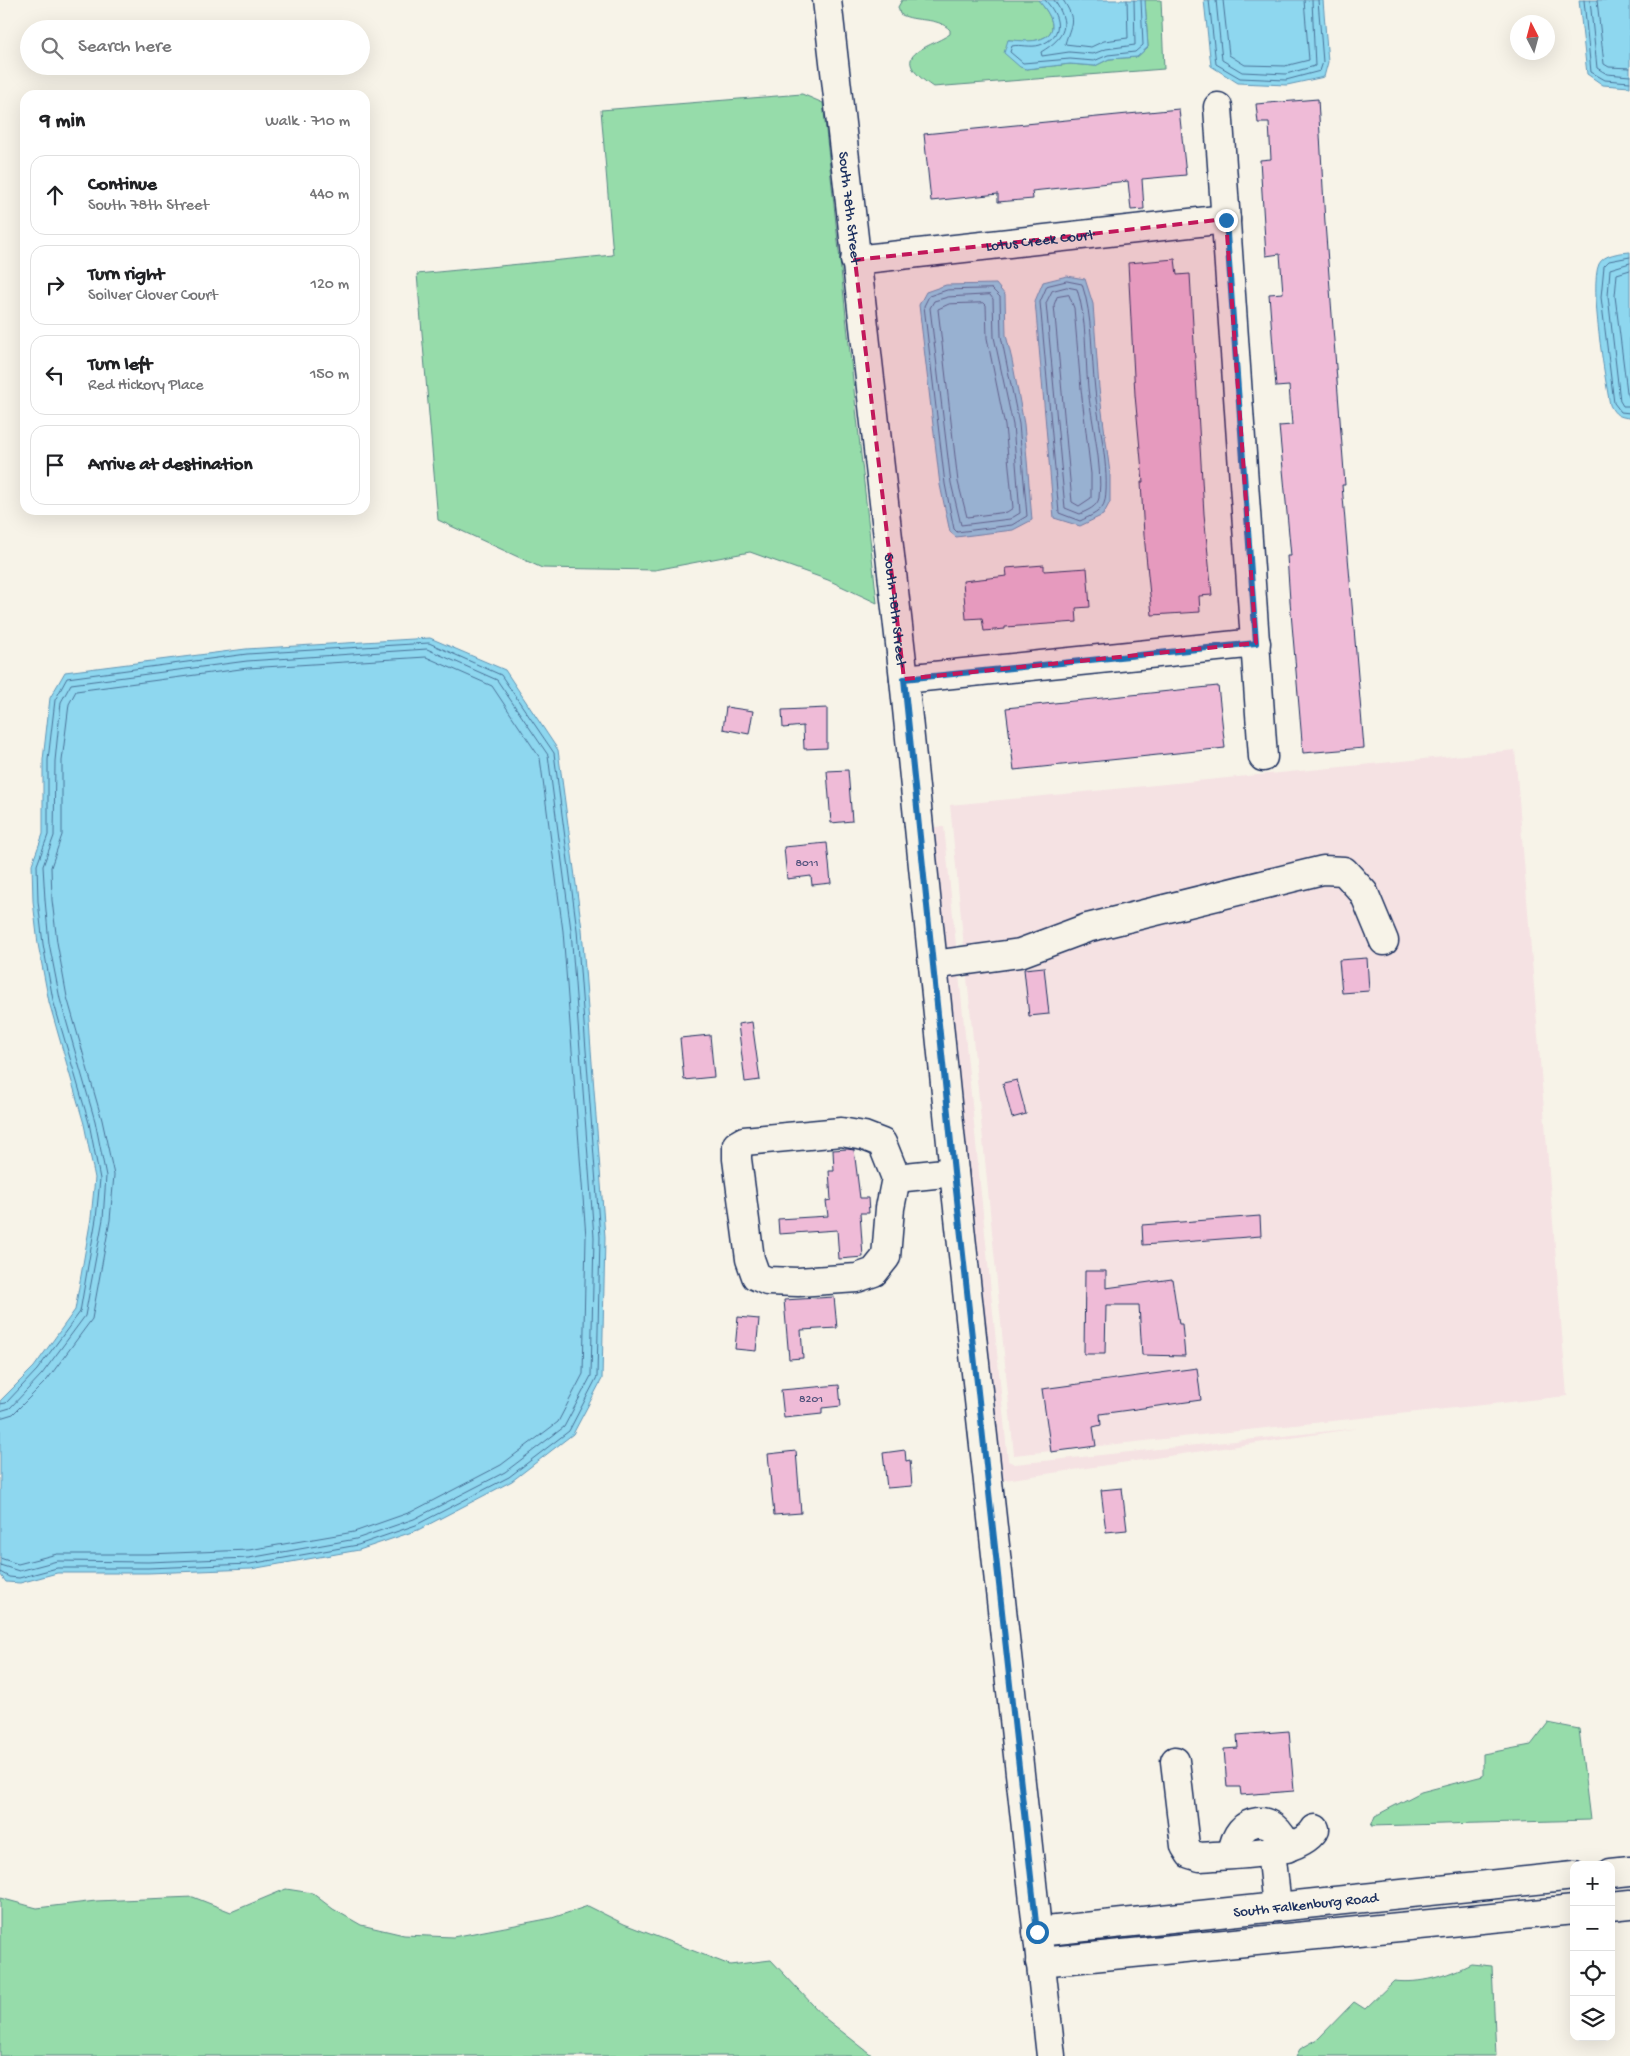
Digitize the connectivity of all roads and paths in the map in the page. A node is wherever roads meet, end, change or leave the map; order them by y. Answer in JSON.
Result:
{"nodes":[{"id":1,"x":827,"y":0,"type":"edge"},
{"id":2,"x":1218,"y":106,"type":"dead end"},
{"id":3,"x":1226,"y":220,"type":"junction"},
{"id":4,"x":855,"y":260,"type":"junction"},
{"id":5,"x":1256,"y":643,"type":"junction"},
{"id":6,"x":904,"y":679,"type":"junction"},
{"id":7,"x":1263,"y":757,"type":"dead end"},
{"id":8,"x":1384,"y":941,"type":"dead end"},
{"id":9,"x":933,"y":965,"type":"junction"},
{"id":10,"x":954,"y":1172,"type":"junction"},
{"id":11,"x":896,"y":1178,"type":"junction"},
{"id":12,"x":1175,"y":1761,"type":"dead end"},
{"id":13,"x":1316,"y":1829,"type":"dead end"},
{"id":14,"x":1279,"y":1850,"type":"junction"},
{"id":15,"x":1630,"y":1871,"type":"edge"},
{"id":16,"x":1615,"y":1873,"type":"edge"},
{"id":17,"x":1570,"y":1876,"type":"edge"},
{"id":18,"x":1630,"y":1904,"type":"edge"},
{"id":19,"x":1615,"y":1906,"type":"edge"},
{"id":20,"x":1277,"y":1907,"type":"junction"},
{"id":21,"x":1570,"y":1910,"type":"edge"},
{"id":22,"x":1037,"y":1932,"type":"junction"},
{"id":23,"x":1040,"y":1962,"type":"junction"},
{"id":24,"x":1051,"y":2056,"type":"edge"}],
"edges":[{"from":1,"to":4,"type":"street","name":"South 78th Street"},
{"from":2,"to":3,"type":"street"},
{"from":3,"to":4,"type":"street","name":"Lotus Creek Court"},
{"from":3,"to":5,"type":"street"},
{"from":4,"to":6,"type":"street","name":"South 78th Street"},
{"from":5,"to":6,"type":"street"},
{"from":5,"to":7,"type":"street"},
{"from":6,"to":9,"type":"street","name":"South 78th Street"},
{"from":8,"to":9,"type":"street"},
{"from":9,"to":10,"type":"street","name":"South 78th Street"},
{"from":10,"to":11,"type":"street"},
{"from":10,"to":22,"type":"street","name":"South 78th Street"},
{"from":11,"to":11,"type":"street"},
{"from":12,"to":14,"type":"street"},
{"from":13,"to":14,"type":"street"},
{"from":14,"to":20,"type":"street"},
{"from":15,"to":16,"type":"street"},
{"from":17,"to":20,"type":"street","name":"South Falkenburg Road"},
{"from":18,"to":19,"type":"street"},
{"from":20,"to":22,"type":"street","name":"South Falkenburg Road"},
{"from":21,"to":23,"type":"street"},
{"from":22,"to":23,"type":"street","name":"South 78th Street"},
{"from":23,"to":24,"type":"street","name":"South 78th Street"}]}
